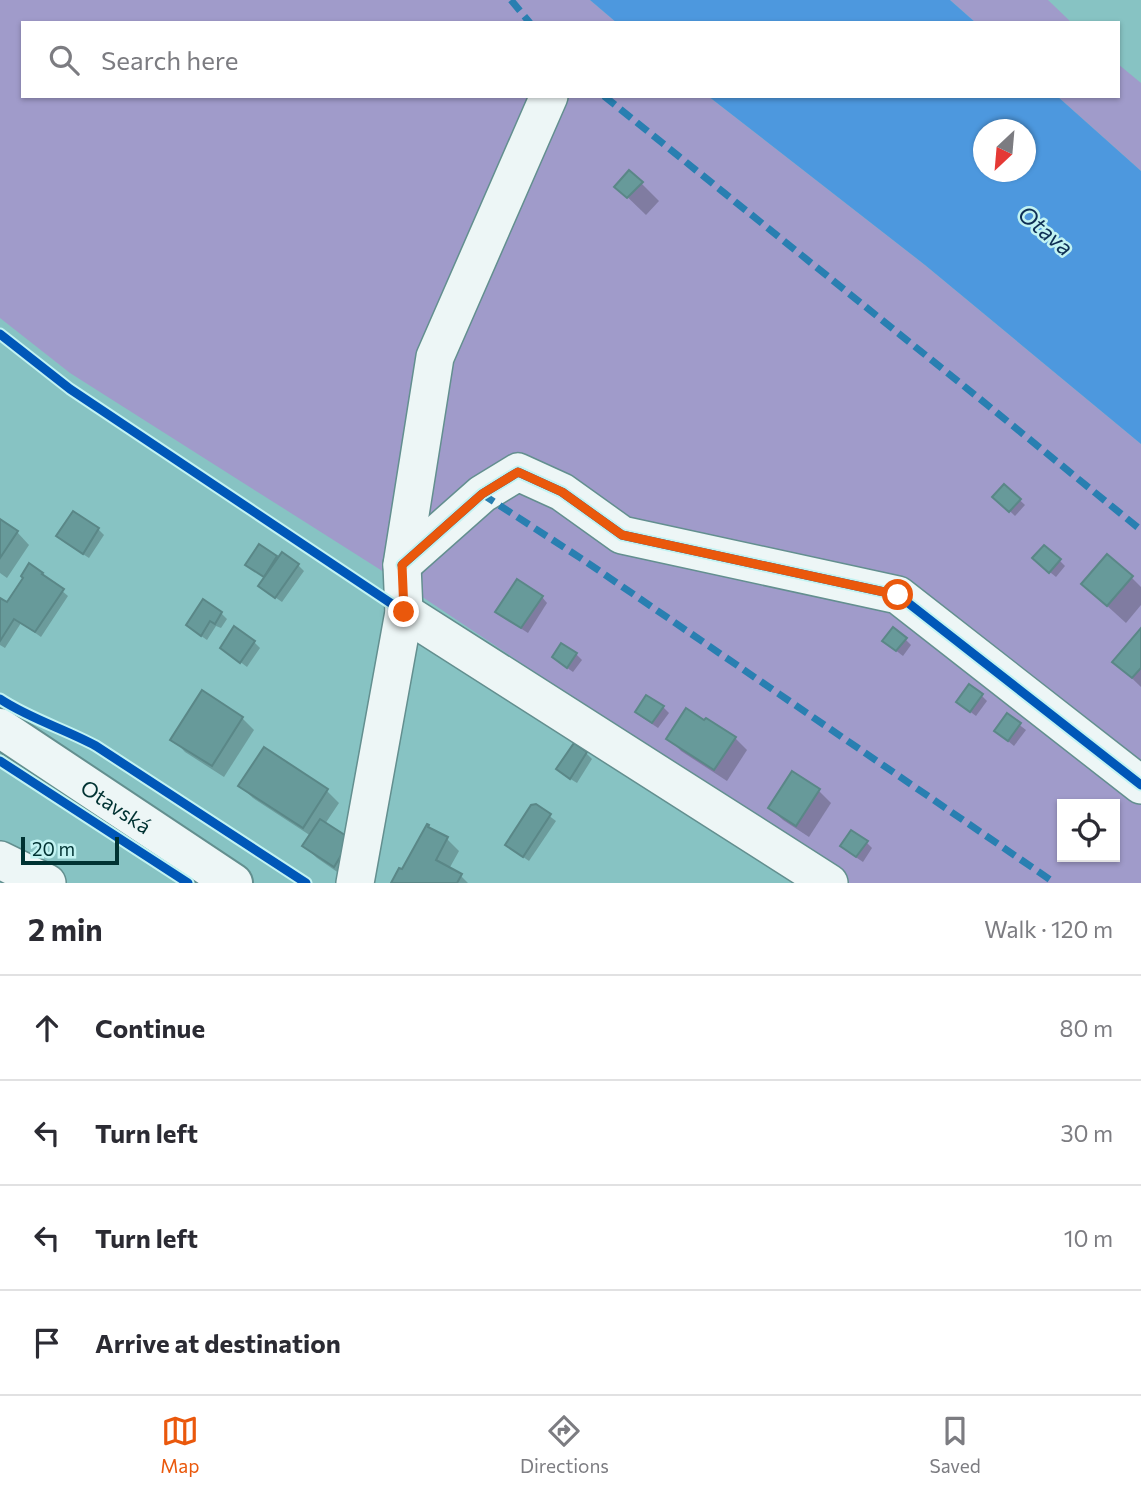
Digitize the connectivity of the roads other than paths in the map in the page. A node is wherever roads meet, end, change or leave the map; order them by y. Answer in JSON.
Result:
{"nodes":[{"id":1,"x":548,"y":98,"type":"edge"},
{"id":2,"x":402,"y":565,"type":"junction"},
{"id":3,"x":404,"y":612,"type":"junction"},
{"id":4,"x":0,"y":728,"type":"edge"},
{"id":5,"x":1141,"y":785,"type":"edge"},
{"id":6,"x":0,"y":860,"type":"edge"},
{"id":7,"x":47,"y":883,"type":"edge"},
{"id":8,"x":233,"y":883,"type":"edge"},
{"id":9,"x":355,"y":883,"type":"edge"},
{"id":10,"x":829,"y":883,"type":"edge"}],
"edges":[{"from":1,"to":2,"type":"street"},
{"from":2,"to":3,"type":"street"},
{"from":2,"to":5,"type":"street"},
{"from":3,"to":9,"type":"street"},
{"from":3,"to":10,"type":"street"},
{"from":4,"to":8,"type":"main road","name":"Otavská"},
{"from":6,"to":7,"type":"street"}]}
